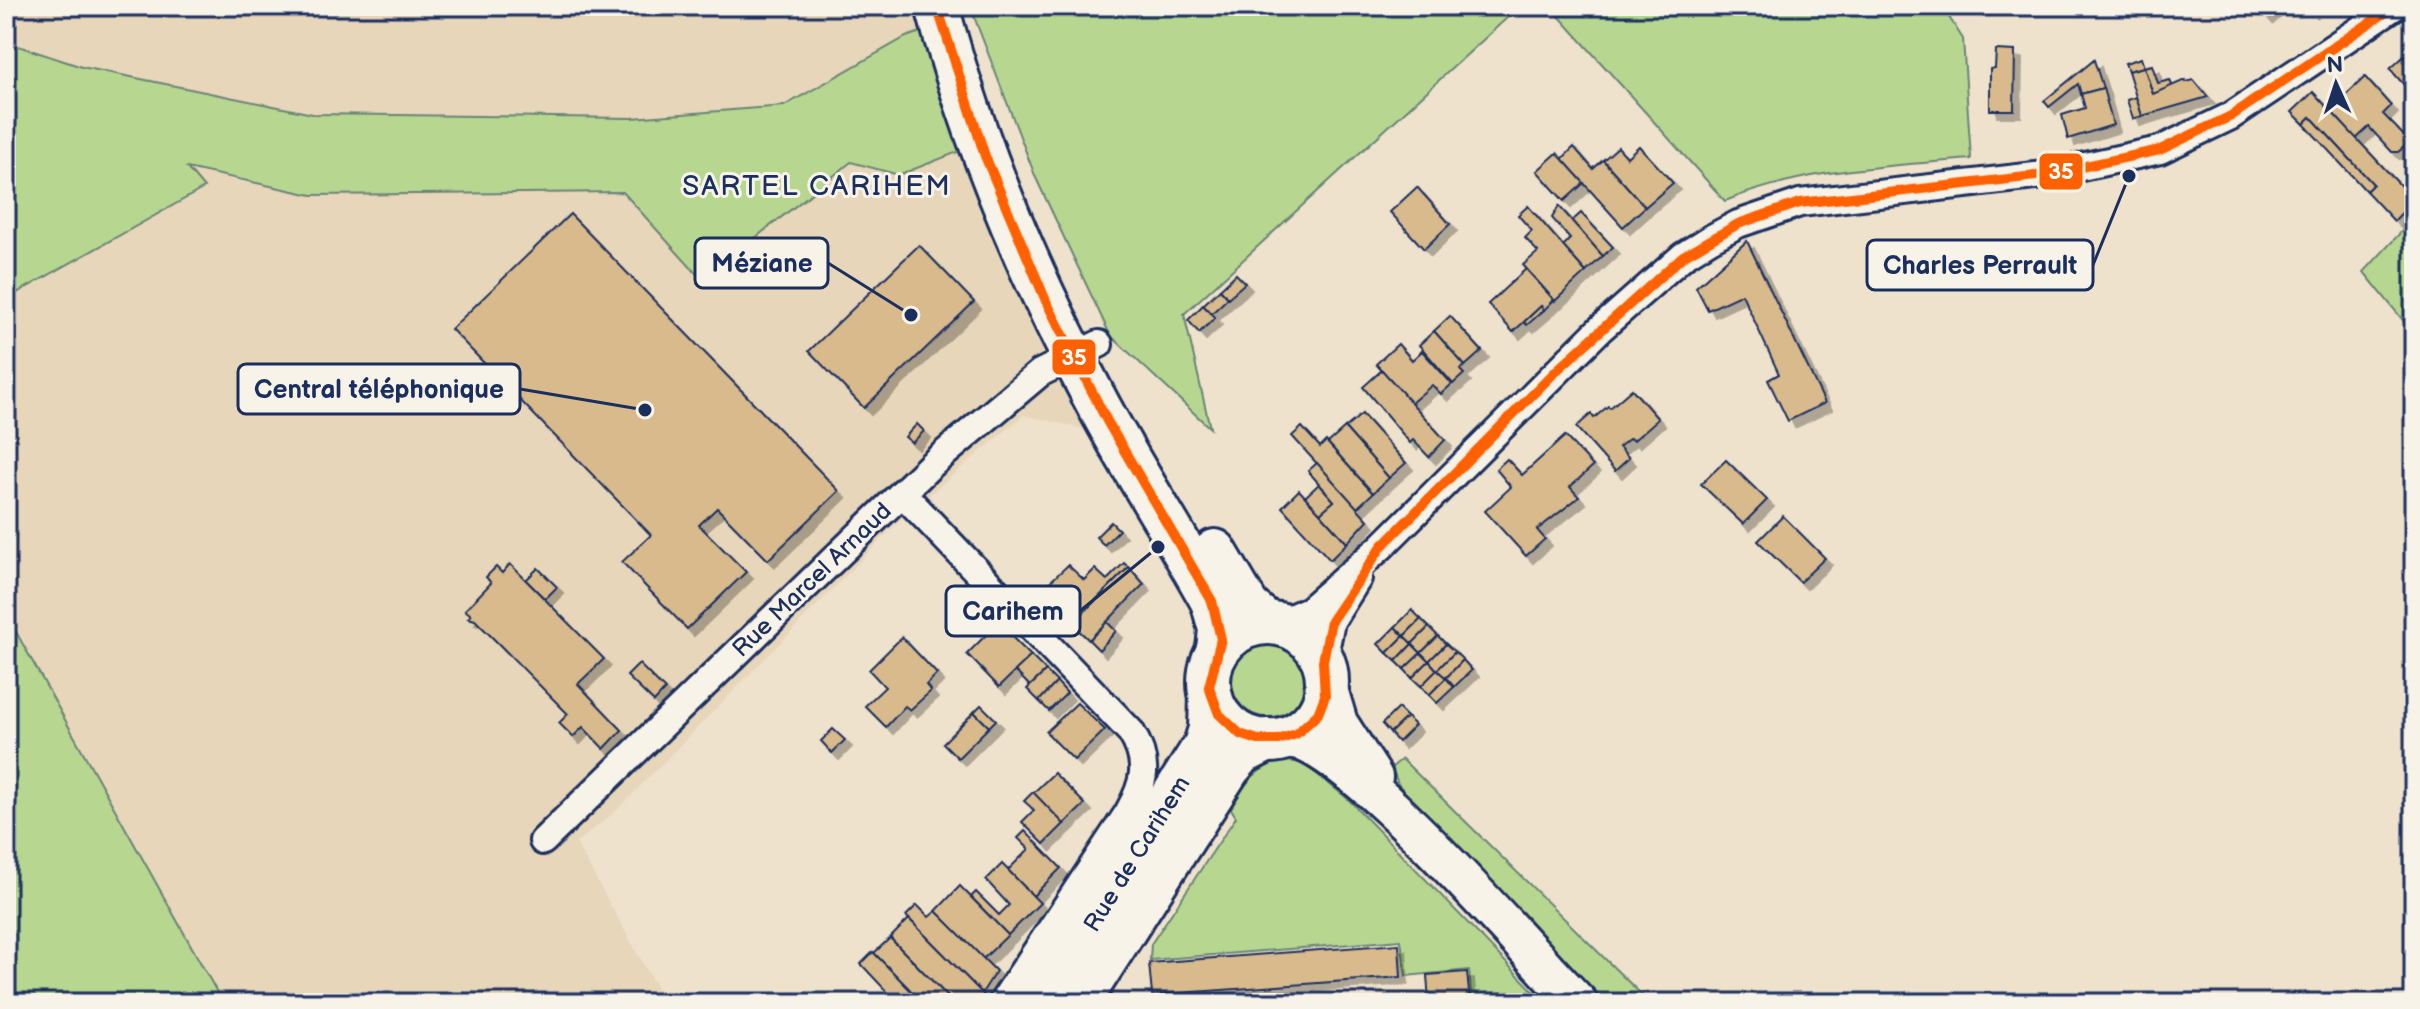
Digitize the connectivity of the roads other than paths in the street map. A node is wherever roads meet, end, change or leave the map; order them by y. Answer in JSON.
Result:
{"nodes":[{"id":1,"x":937,"y":6,"type":"edge"},
{"id":2,"x":963,"y":6,"type":"edge"},
{"id":3,"x":2395,"y":6,"type":"edge"},
{"id":4,"x":1086,"y":350,"type":"junction"},
{"id":5,"x":902,"y":493,"type":"junction"},
{"id":6,"x":1382,"y":546,"type":"junction"},
{"id":7,"x":1272,"y":623,"type":"junction"},
{"id":8,"x":1218,"y":650,"type":"junction"},
{"id":9,"x":1325,"y":673,"type":"junction"},
{"id":10,"x":1211,"y":696,"type":"junction"},
{"id":11,"x":1278,"y":739,"type":"junction"},
{"id":12,"x":1405,"y":822,"type":"junction"},
{"id":13,"x":543,"y":841,"type":"dead end"},
{"id":14,"x":1002,"y":1003,"type":"edge"},
{"id":15,"x":1042,"y":1003,"type":"edge"},
{"id":16,"x":1078,"y":1003,"type":"edge"},
{"id":17,"x":1578,"y":1003,"type":"edge"}],
"edges":[{"from":1,"to":4,"type":"main road"},
{"from":2,"to":4,"type":"main road"},
{"from":3,"to":6,"type":"street"},
{"from":4,"to":5,"type":"street","name":"Rue Marcel Arnaud"},
{"from":4,"to":7,"type":"main road"},
{"from":4,"to":8,"type":"main road"},
{"from":5,"to":13,"type":"street","name":"Rue Marcel Arnaud"},
{"from":5,"to":14,"type":"street"},
{"from":6,"to":7,"type":"street"},
{"from":6,"to":9,"type":"street"},
{"from":7,"to":8,"type":"main road"},
{"from":7,"to":9,"type":"main road"},
{"from":8,"to":10,"type":"main road"},
{"from":9,"to":11,"type":"main road"},
{"from":9,"to":12,"type":"street"},
{"from":10,"to":11,"type":"main road"},
{"from":10,"to":15,"type":"main road","name":"Rue de Carihem"},
{"from":11,"to":12,"type":"street"},
{"from":11,"to":16,"type":"main road","name":"Rue de Carihem"},
{"from":12,"to":17,"type":"street"}]}
